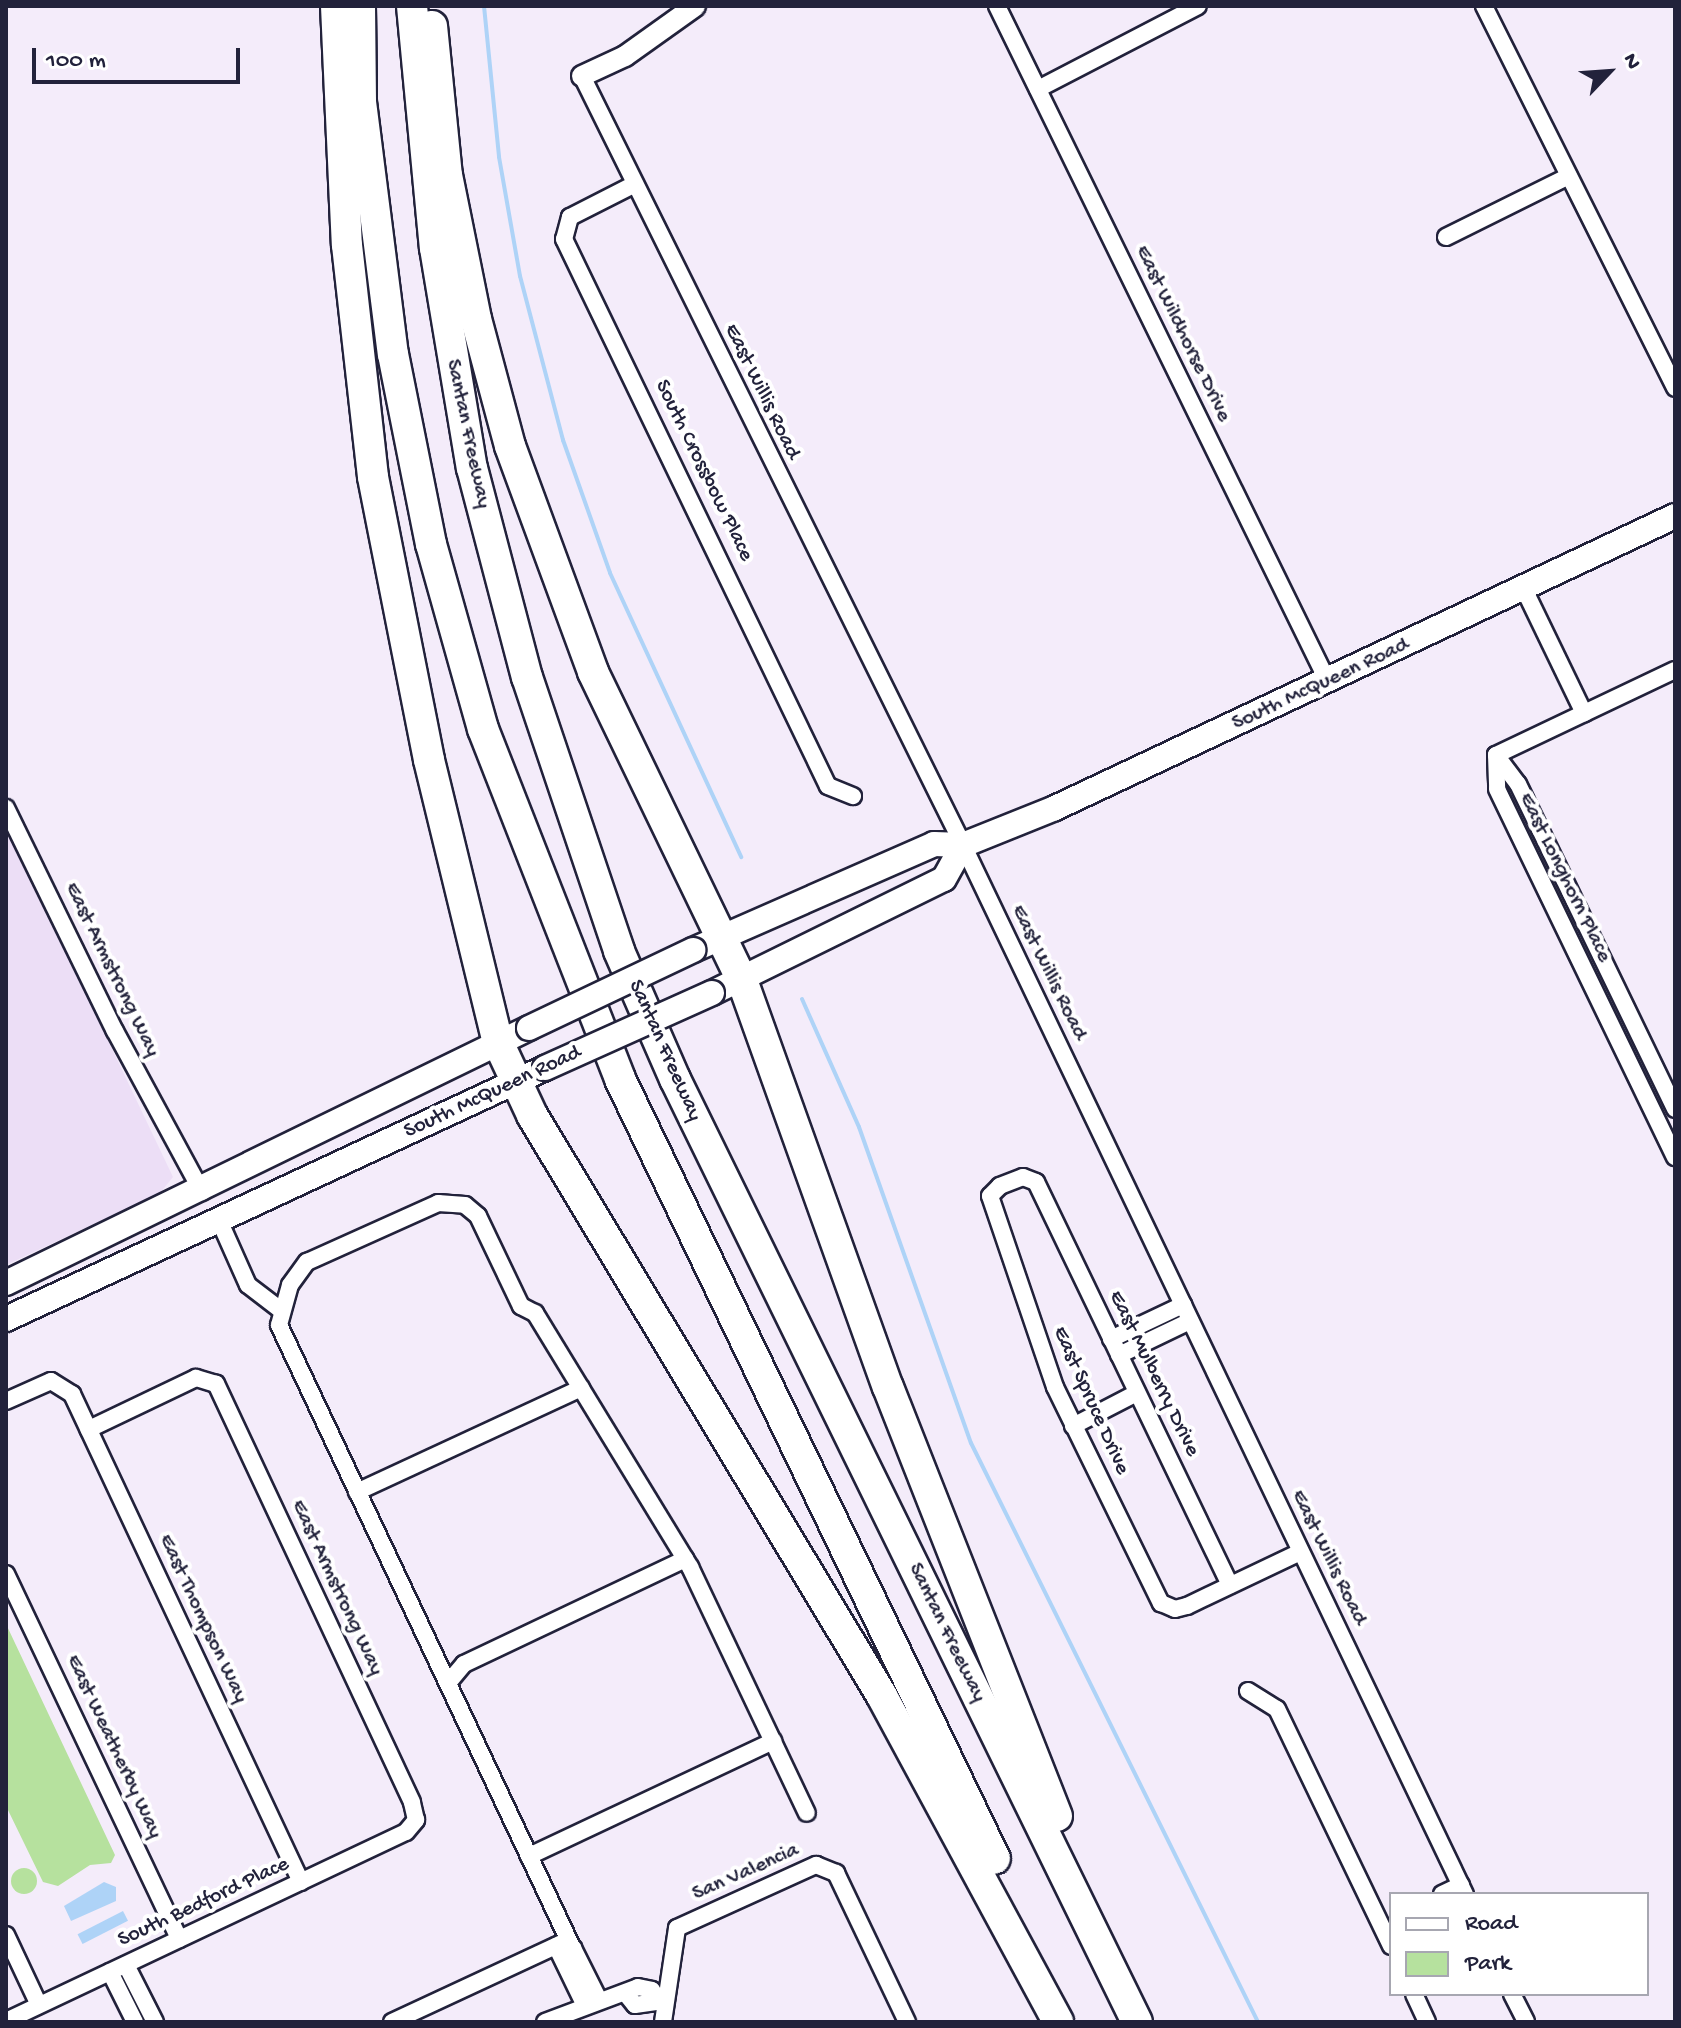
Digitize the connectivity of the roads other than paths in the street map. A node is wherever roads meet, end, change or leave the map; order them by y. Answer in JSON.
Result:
{"nodes":[{"id":1,"x":336,"y":6,"type":"edge"},
{"id":2,"x":360,"y":6,"type":"edge"},
{"id":3,"x":412,"y":6,"type":"edge"},
{"id":4,"x":430,"y":6,"type":"edge"},
{"id":5,"x":695,"y":6,"type":"edge"},
{"id":6,"x":997,"y":6,"type":"edge"},
{"id":7,"x":1198,"y":6,"type":"edge"},
{"id":8,"x":1484,"y":6,"type":"edge"},
{"id":9,"x":582,"y":76,"type":"joint"},
{"id":10,"x":1038,"y":89,"type":"junction"},
{"id":11,"x":1569,"y":176,"type":"junction"},
{"id":12,"x":635,"y":184,"type":"junction"},
{"id":13,"x":1446,"y":237,"type":"dead end"},
{"id":14,"x":1675,"y":388,"type":"edge"},
{"id":15,"x":1675,"y":516,"type":"edge"},
{"id":16,"x":1524,"y":589,"type":"junction"},
{"id":17,"x":1675,"y":670,"type":"edge"},
{"id":18,"x":1328,"y":682,"type":"junction"},
{"id":19,"x":1584,"y":713,"type":"junction"},
{"id":20,"x":1496,"y":755,"type":"junction"},
{"id":21,"x":853,"y":796,"type":"dead end"},
{"id":22,"x":6,"y":808,"type":"edge"},
{"id":23,"x":1541,"y":833,"type":"junction"},
{"id":24,"x":1523,"y":843,"type":"junction"},
{"id":25,"x":963,"y":845,"type":"junction"},
{"id":26,"x":723,"y":935,"type":"junction"},
{"id":27,"x":1596,"y":946,"type":"junction"},
{"id":28,"x":1578,"y":956,"type":"junction"},
{"id":29,"x":742,"y":980,"type":"junction"},
{"id":30,"x":498,"y":1042,"type":"junction"},
{"id":31,"x":1653,"y":1064,"type":"junction"},
{"id":32,"x":1635,"y":1074,"type":"junction"},
{"id":33,"x":516,"y":1083,"type":"junction"},
{"id":34,"x":1675,"y":1109,"type":"edge"},
{"id":35,"x":1675,"y":1157,"type":"edge"},
{"id":36,"x":1036,"y":1182,"type":"joint"},
{"id":37,"x":202,"y":1192,"type":"junction"},
{"id":38,"x":219,"y":1220,"type":"junction"},
{"id":39,"x":6,"y":1283,"type":"edge"},
{"id":40,"x":1183,"y":1305,"type":"junction"},
{"id":41,"x":282,"y":1311,"type":"junction"},
{"id":42,"x":6,"y":1319,"type":"edge"},
{"id":43,"x":1190,"y":1321,"type":"junction"},
{"id":44,"x":1111,"y":1339,"type":"junction"},
{"id":45,"x":1119,"y":1355,"type":"junction"},
{"id":46,"x":581,"y":1388,"type":"junction"},
{"id":47,"x":1137,"y":1393,"type":"junction"},
{"id":48,"x":6,"y":1401,"type":"edge"},
{"id":49,"x":1073,"y":1426,"type":"junction"},
{"id":50,"x":89,"y":1429,"type":"junction"},
{"id":51,"x":357,"y":1492,"type":"junction"},
{"id":52,"x":1300,"y":1552,"type":"junction"},
{"id":53,"x":685,"y":1559,"type":"junction"},
{"id":54,"x":6,"y":1574,"type":"edge"},
{"id":55,"x":1230,"y":1585,"type":"junction"},
{"id":56,"x":448,"y":1683,"type":"junction"},
{"id":57,"x":1248,"y":1691,"type":"dead end"},
{"id":58,"x":773,"y":1741,"type":"junction"},
{"id":59,"x":807,"y":1813,"type":"dead end"},
{"id":60,"x":416,"y":1820,"type":"joint"},
{"id":61,"x":529,"y":1856,"type":"junction"},
{"id":62,"x":301,"y":1882,"type":"junction"},
{"id":63,"x":1463,"y":1889,"type":"edge"},
{"id":64,"x":1386,"y":1921,"type":"edge"},
{"id":65,"x":6,"y":1935,"type":"edge"},
{"id":66,"x":179,"y":1939,"type":"junction"},
{"id":67,"x":564,"y":1945,"type":"junction"},
{"id":68,"x":118,"y":1968,"type":"junction"},
{"id":69,"x":1415,"y":1996,"type":"edge"},
{"id":70,"x":1513,"y":1996,"type":"edge"},
{"id":71,"x":662,"y":2000,"type":"junction"},
{"id":72,"x":591,"y":2002,"type":"junction"},
{"id":73,"x":39,"y":2005,"type":"junction"},
{"id":74,"x":15,"y":2019,"type":"edge"},
{"id":75,"x":135,"y":2022,"type":"edge"},
{"id":76,"x":155,"y":2022,"type":"edge"},
{"id":77,"x":392,"y":2022,"type":"edge"},
{"id":78,"x":545,"y":2022,"type":"edge"},
{"id":79,"x":663,"y":2022,"type":"edge"},
{"id":80,"x":907,"y":2022,"type":"edge"},
{"id":81,"x":1058,"y":2022,"type":"edge"},
{"id":82,"x":1073,"y":2022,"type":"edge"},
{"id":83,"x":1137,"y":2022,"type":"edge"},
{"id":84,"x":1149,"y":2022,"type":"edge"},
{"id":85,"x":1427,"y":2022,"type":"edge"},
{"id":86,"x":1526,"y":2022,"type":"edge"}],
"edges":[{"from":1,"to":30,"type":"highway"},
{"from":2,"to":82,"type":"highway"},
{"from":3,"to":83,"type":"highway","name":"Santan Freeway"},
{"from":4,"to":26,"type":"highway"},
{"from":5,"to":9,"type":"street"},
{"from":6,"to":10,"type":"street","name":"East Wildhorse Drive"},
{"from":7,"to":10,"type":"street"},
{"from":8,"to":11,"type":"street"},
{"from":9,"to":12,"type":"street","name":"East Willis Road"},
{"from":10,"to":18,"type":"street","name":"East Wildhorse Drive"},
{"from":11,"to":13,"type":"street"},
{"from":11,"to":14,"type":"street"},
{"from":12,"to":21,"type":"street","name":"South Crossbow Place"},
{"from":12,"to":25,"type":"street","name":"East Willis Road"},
{"from":15,"to":16,"type":"main road","name":"South McQueen Road"},
{"from":16,"to":18,"type":"main road","name":"South McQueen Road"},
{"from":16,"to":19,"type":"street"},
{"from":17,"to":19,"type":"street"},
{"from":18,"to":25,"type":"main road","name":"South McQueen Road"},
{"from":19,"to":20,"type":"street"},
{"from":20,"to":23,"type":"street","name":"East Longhorn Place"},
{"from":20,"to":24,"type":"street","name":"East Longhorn Place"},
{"from":22,"to":37,"type":"street","name":"East Armstrong Way"},
{"from":23,"to":24,"type":"street"},
{"from":23,"to":27,"type":"street","name":"East Longhorn Place"},
{"from":24,"to":28,"type":"street","name":"East Longhorn Place"},
{"from":25,"to":26,"type":"main road","name":"South McQueen Road"},
{"from":25,"to":29,"type":"main road","name":"South McQueen Road"},
{"from":25,"to":40,"type":"street","name":"East Willis Road"},
{"from":26,"to":29,"type":"highway"},
{"from":26,"to":30,"type":"main road","name":"South McQueen Road","bridge":true},
{"from":27,"to":28,"type":"street"},
{"from":27,"to":31,"type":"street","name":"East Longhorn Place"},
{"from":28,"to":32,"type":"street","name":"East Longhorn Place"},
{"from":29,"to":33,"type":"main road","name":"South McQueen Road","bridge":true},
{"from":29,"to":84,"type":"highway"},
{"from":30,"to":33,"type":"highway"},
{"from":30,"to":37,"type":"main road","name":"South McQueen Road"},
{"from":31,"to":32,"type":"street"},
{"from":31,"to":34,"type":"street","name":"East Longhorn Place"},
{"from":32,"to":35,"type":"street","name":"East Longhorn Place"},
{"from":33,"to":38,"type":"main road","name":"South McQueen Road"},
{"from":33,"to":81,"type":"highway"},
{"from":36,"to":44,"type":"street","name":"East Mulberry Drive"},
{"from":36,"to":49,"type":"street","name":"East Spruce Drive"},
{"from":37,"to":38,"type":"main road"},
{"from":37,"to":39,"type":"main road","name":"South McQueen Road"},
{"from":38,"to":41,"type":"street"},
{"from":38,"to":42,"type":"main road","name":"South McQueen Road"},
{"from":40,"to":43,"type":"street","name":"East Willis Road"},
{"from":40,"to":44,"type":"street"},
{"from":41,"to":46,"type":"street"},
{"from":41,"to":51,"type":"street"},
{"from":43,"to":45,"type":"street"},
{"from":43,"to":52,"type":"street","name":"East Willis Road"},
{"from":44,"to":45,"type":"street","name":"East Mulberry Drive"},
{"from":45,"to":47,"type":"street","name":"East Mulberry Drive"},
{"from":46,"to":51,"type":"street"},
{"from":46,"to":53,"type":"street"},
{"from":47,"to":49,"type":"street"},
{"from":47,"to":55,"type":"street","name":"East Mulberry Drive"},
{"from":48,"to":50,"type":"street","name":"East Thompson Way"},
{"from":49,"to":55,"type":"street","name":"East Spruce Drive"},
{"from":50,"to":60,"type":"street","name":"East Armstrong Way"},
{"from":50,"to":62,"type":"street","name":"East Thompson Way"},
{"from":51,"to":56,"type":"street"},
{"from":52,"to":55,"type":"street"},
{"from":52,"to":63,"type":"street","name":"East Willis Road"},
{"from":53,"to":56,"type":"street"},
{"from":53,"to":58,"type":"street"},
{"from":54,"to":66,"type":"street","name":"East Weatherby Way"},
{"from":56,"to":61,"type":"street"},
{"from":57,"to":64,"type":"street"},
{"from":58,"to":59,"type":"street"},
{"from":58,"to":61,"type":"street"},
{"from":60,"to":62,"type":"street","name":"South Bedford Place"},
{"from":61,"to":67,"type":"street"},
{"from":62,"to":66,"type":"street","name":"South Bedford Place"},
{"from":65,"to":73,"type":"street"},
{"from":66,"to":68,"type":"street","name":"South Bedford Place"},
{"from":67,"to":72,"type":"street"},
{"from":67,"to":77,"type":"street"},
{"from":68,"to":73,"type":"street","name":"South Bedford Place"},
{"from":68,"to":75,"type":"street"},
{"from":68,"to":76,"type":"street"},
{"from":69,"to":85,"type":"street"},
{"from":70,"to":86,"type":"street"},
{"from":71,"to":72,"type":"street"},
{"from":71,"to":79,"type":"street","name":"San Valencia"},
{"from":71,"to":80,"type":"street","name":"San Valencia"},
{"from":72,"to":78,"type":"street"},
{"from":73,"to":74,"type":"street","name":"South Bedford Place"}]}
